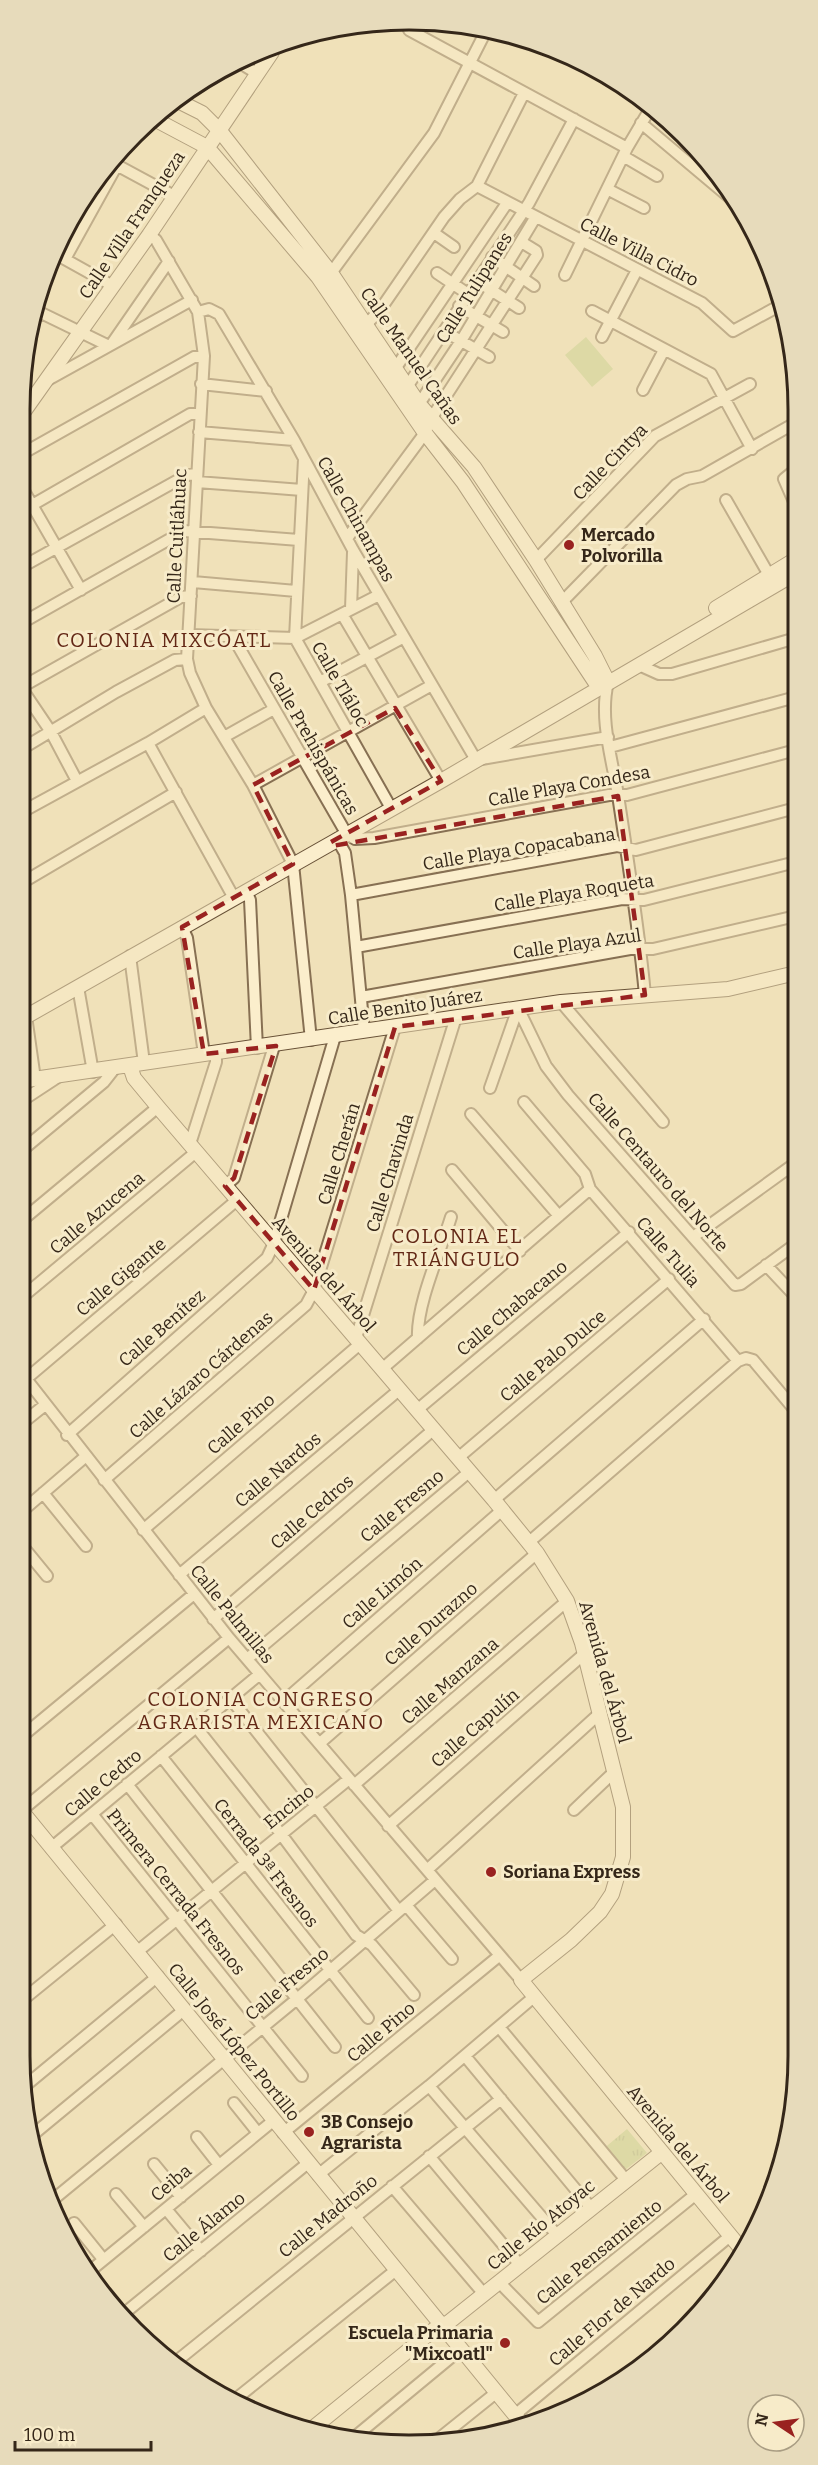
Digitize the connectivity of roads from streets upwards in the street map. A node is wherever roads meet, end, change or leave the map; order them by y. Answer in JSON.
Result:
{"nodes":[{"id":1,"x":414,"y":30,"type":"edge"},
{"id":2,"x":483,"y":37,"type":"edge"},
{"id":3,"x":269,"y":57,"type":"edge"},
{"id":4,"x":470,"y":64,"type":"junction"},
{"id":5,"x":246,"y":67,"type":"edge"},
{"id":6,"x":258,"y":74,"type":"junction"},
{"id":7,"x":524,"y":93,"type":"junction"},
{"id":8,"x":184,"y":104,"type":"edge"},
{"id":9,"x":647,"y":114,"type":"edge"},
{"id":10,"x":574,"y":119,"type":"junction"},
{"id":11,"x":161,"y":122,"type":"edge"},
{"id":12,"x":641,"y":123,"type":"junction"},
{"id":13,"x":220,"y":131,"type":"junction"},
{"id":14,"x":207,"y":147,"type":"junction"},
{"id":15,"x":625,"y":152,"type":"junction"},
{"id":16,"x":118,"y":166,"type":"edge"},
{"id":17,"x":657,"y":176,"type":"dead end"},
{"id":18,"x":715,"y":185,"type":"edge"},
{"id":19,"x":477,"y":186,"type":"junction"},
{"id":20,"x":607,"y":189,"type":"junction"},
{"id":21,"x":99,"y":191,"type":"edge"},
{"id":22,"x":174,"y":196,"type":"junction"},
{"id":23,"x":507,"y":203,"type":"junction"},
{"id":24,"x":644,"y":208,"type":"dead end"},
{"id":25,"x":523,"y":211,"type":"junction"},
{"id":26,"x":535,"y":218,"type":"junction"},
{"id":27,"x":434,"y":233,"type":"junction"},
{"id":28,"x":149,"y":235,"type":"junction"},
{"id":29,"x":486,"y":236,"type":"junction"},
{"id":30,"x":581,"y":241,"type":"junction"},
{"id":31,"x":523,"y":243,"type":"junction"},
{"id":32,"x":499,"y":246,"type":"junction"},
{"id":33,"x":454,"y":247,"type":"dead end"},
{"id":34,"x":62,"y":257,"type":"edge"},
{"id":35,"x":492,"y":257,"type":"junction"},
{"id":36,"x":170,"y":261,"type":"junction"},
{"id":37,"x":507,"y":268,"type":"junction"},
{"id":38,"x":637,"y":270,"type":"junction"},
{"id":39,"x":331,"y":273,"type":"junction"},
{"id":40,"x":437,"y":273,"type":"dead end"},
{"id":41,"x":565,"y":275,"type":"dead end"},
{"id":42,"x":522,"y":279,"type":"junction"},
{"id":43,"x":477,"y":281,"type":"junction"},
{"id":44,"x":453,"y":284,"type":"junction"},
{"id":45,"x":113,"y":286,"type":"junction"},
{"id":46,"x":534,"y":286,"type":"dead end"},
{"id":47,"x":492,"y":291,"type":"junction"},
{"id":48,"x":468,"y":294,"type":"junction"},
{"id":49,"x":192,"y":300,"type":"junction"},
{"id":50,"x":507,"y":301,"type":"junction"},
{"id":51,"x":459,"y":306,"type":"junction"},
{"id":52,"x":519,"y":308,"type":"dead end"},
{"id":53,"x":774,"y":309,"type":"edge"},
{"id":54,"x":592,"y":311,"type":"dead end"},
{"id":55,"x":198,"y":312,"type":"junction"},
{"id":56,"x":42,"y":313,"type":"edge"},
{"id":57,"x":476,"y":316,"type":"junction"},
{"id":58,"x":611,"y":322,"type":"junction"},
{"id":59,"x":492,"y":326,"type":"junction"},
{"id":60,"x":361,"y":330,"type":"junction"},
{"id":61,"x":420,"y":331,"type":"junction"},
{"id":62,"x":444,"y":331,"type":"junction"},
{"id":63,"x":503,"y":332,"type":"dead end"},
{"id":64,"x":80,"y":334,"type":"junction"},
{"id":65,"x":602,"y":337,"type":"dead end"},
{"id":66,"x":462,"y":341,"type":"junction"},
{"id":67,"x":436,"y":343,"type":"junction"},
{"id":68,"x":110,"y":344,"type":"junction"},
{"id":69,"x":477,"y":350,"type":"junction"},
{"id":70,"x":664,"y":350,"type":"junction"},
{"id":71,"x":204,"y":356,"type":"junction"},
{"id":72,"x":489,"y":357,"type":"dead end"},
{"id":73,"x":395,"y":369,"type":"junction"},
{"id":74,"x":45,"y":382,"type":"junction"},
{"id":75,"x":201,"y":384,"type":"junction"},
{"id":76,"x":750,"y":384,"type":"dead end"},
{"id":77,"x":407,"y":387,"type":"junction"},
{"id":78,"x":643,"y":390,"type":"dead end"},
{"id":79,"x":266,"y":392,"type":"junction"},
{"id":80,"x":726,"y":397,"type":"junction"},
{"id":81,"x":30,"y":403,"type":"edge"},
{"id":82,"x":419,"y":404,"type":"junction"},
{"id":83,"x":200,"y":414,"type":"junction"},
{"id":84,"x":431,"y":419,"type":"junction"},
{"id":85,"x":788,"y":427,"type":"edge"},
{"id":86,"x":199,"y":432,"type":"junction"},
{"id":87,"x":425,"y":433,"type":"junction"},
{"id":88,"x":294,"y":440,"type":"junction"},
{"id":89,"x":30,"y":449,"type":"edge"},
{"id":90,"x":752,"y":449,"type":"junction"},
{"id":91,"x":304,"y":459,"type":"junction"},
{"id":92,"x":788,"y":476,"type":"edge"},
{"id":93,"x":197,"y":478,"type":"junction"},
{"id":94,"x":788,"y":488,"type":"edge"},
{"id":95,"x":302,"y":490,"type":"junction"},
{"id":96,"x":30,"y":500,"type":"edge"},
{"id":97,"x":726,"y":500,"type":"dead end"},
{"id":98,"x":33,"y":505,"type":"junction"},
{"id":99,"x":30,"y":507,"type":"edge"},
{"id":100,"x":195,"y":531,"type":"junction"},
{"id":101,"x":348,"y":537,"type":"junction"},
{"id":102,"x":299,"y":540,"type":"junction"},
{"id":103,"x":57,"y":548,"type":"junction"},
{"id":104,"x":353,"y":550,"type":"junction"},
{"id":105,"x":536,"y":560,"type":"junction"},
{"id":106,"x":30,"y":563,"type":"edge"},
{"id":107,"x":788,"y":564,"type":"edge"},
{"id":108,"x":769,"y":575,"type":"junction"},
{"id":109,"x":788,"y":576,"type":"edge"},
{"id":110,"x":193,"y":582,"type":"junction"},
{"id":111,"x":81,"y":590,"type":"junction"},
{"id":112,"x":756,"y":590,"type":"junction"},
{"id":113,"x":296,"y":591,"type":"junction"},
{"id":114,"x":379,"y":595,"type":"junction"},
{"id":115,"x":191,"y":596,"type":"junction"},
{"id":116,"x":561,"y":603,"type":"junction"},
{"id":117,"x":346,"y":611,"type":"junction"},
{"id":118,"x":30,"y":618,"type":"edge"},
{"id":119,"x":684,"y":632,"type":"junction"},
{"id":120,"x":189,"y":635,"type":"junction"},
{"id":121,"x":233,"y":637,"type":"junction"},
{"id":122,"x":404,"y":637,"type":"junction"},
{"id":123,"x":295,"y":638,"type":"junction"},
{"id":124,"x":788,"y":640,"type":"edge"},
{"id":125,"x":367,"y":657,"type":"junction"},
{"id":126,"x":187,"y":659,"type":"junction"},
{"id":127,"x":639,"y":665,"type":"junction"},
{"id":128,"x":30,"y":681,"type":"edge"},
{"id":129,"x":320,"y":682,"type":"junction"},
{"id":130,"x":602,"y":685,"type":"junction"},
{"id":131,"x":432,"y":686,"type":"junction"},
{"id":132,"x":788,"y":699,"type":"edge"},
{"id":133,"x":30,"y":702,"type":"edge"},
{"id":134,"x":206,"y":708,"type":"junction"},
{"id":135,"x":395,"y":708,"type":"junction"},
{"id":136,"x":274,"y":709,"type":"junction"},
{"id":137,"x":51,"y":732,"type":"junction"},
{"id":138,"x":349,"y":732,"type":"junction"},
{"id":139,"x":224,"y":737,"type":"junction"},
{"id":140,"x":609,"y":742,"type":"junction"},
{"id":141,"x":148,"y":743,"type":"junction"},
{"id":142,"x":30,"y":744,"type":"edge"},
{"id":143,"x":788,"y":752,"type":"edge"},
{"id":144,"x":302,"y":758,"type":"junction"},
{"id":145,"x":476,"y":760,"type":"junction"},
{"id":146,"x":77,"y":781,"type":"junction"},
{"id":147,"x":441,"y":781,"type":"junction"},
{"id":148,"x":253,"y":785,"type":"junction"},
{"id":149,"x":176,"y":792,"type":"junction"},
{"id":150,"x":618,"y":796,"type":"junction"},
{"id":151,"x":30,"y":807,"type":"edge"},
{"id":152,"x":391,"y":808,"type":"junction"},
{"id":153,"x":788,"y":810,"type":"edge"},
{"id":154,"x":342,"y":836,"type":"junction"},
{"id":155,"x":626,"y":849,"type":"junction"},
{"id":156,"x":293,"y":864,"type":"junction"},
{"id":157,"x":788,"y":864,"type":"edge"},
{"id":158,"x":30,"y":876,"type":"edge"},
{"id":159,"x":240,"y":895,"type":"junction"},
{"id":160,"x":351,"y":895,"type":"junction"},
{"id":161,"x":633,"y":901,"type":"junction"},
{"id":162,"x":788,"y":918,"type":"edge"},
{"id":163,"x":182,"y":927,"type":"junction"},
{"id":164,"x":356,"y":947,"type":"junction"},
{"id":165,"x":640,"y":948,"type":"junction"},
{"id":166,"x":130,"y":956,"type":"junction"},
{"id":167,"x":788,"y":975,"type":"edge"},
{"id":168,"x":78,"y":987,"type":"junction"},
{"id":169,"x":645,"y":995,"type":"junction"},
{"id":170,"x":361,"y":996,"type":"junction"},
{"id":171,"x":561,"y":1002,"type":"junction"},
{"id":172,"x":518,"y":1008,"type":"junction"},
{"id":173,"x":30,"y":1014,"type":"edge"},
{"id":174,"x":456,"y":1017,"type":"junction"},
{"id":175,"x":395,"y":1027,"type":"junction"},
{"id":176,"x":364,"y":1032,"type":"junction"},
{"id":177,"x":335,"y":1036,"type":"junction"},
{"id":178,"x":311,"y":1040,"type":"junction"},
{"id":179,"x":274,"y":1046,"type":"junction"},
{"id":180,"x":257,"y":1048,"type":"junction"},
{"id":181,"x":30,"y":1054,"type":"edge"},
{"id":182,"x":210,"y":1054,"type":"junction"},
{"id":183,"x":137,"y":1065,"type":"junction"},
{"id":184,"x":115,"y":1068,"type":"junction"},
{"id":185,"x":93,"y":1072,"type":"junction"},
{"id":186,"x":61,"y":1076,"type":"junction"},
{"id":187,"x":35,"y":1079,"type":"junction"},
{"id":188,"x":30,"y":1080,"type":"edge"},
{"id":189,"x":490,"y":1088,"type":"dead end"},
{"id":190,"x":30,"y":1093,"type":"edge"},
{"id":191,"x":524,"y":1102,"type":"dead end"},
{"id":192,"x":158,"y":1107,"type":"junction"},
{"id":193,"x":471,"y":1114,"type":"dead end"},
{"id":194,"x":663,"y":1122,"type":"dead end"},
{"id":195,"x":30,"y":1144,"type":"edge"},
{"id":196,"x":193,"y":1148,"type":"junction"},
{"id":197,"x":788,"y":1168,"type":"edge"},
{"id":198,"x":452,"y":1170,"type":"dead end"},
{"id":199,"x":225,"y":1186,"type":"junction"},
{"id":200,"x":590,"y":1189,"type":"junction"},
{"id":201,"x":237,"y":1200,"type":"junction"},
{"id":202,"x":30,"y":1214,"type":"edge"},
{"id":203,"x":559,"y":1216,"type":"junction"},
{"id":204,"x":452,"y":1217,"type":"dead end"},
{"id":205,"x":629,"y":1232,"type":"junction"},
{"id":206,"x":693,"y":1237,"type":"junction"},
{"id":207,"x":274,"y":1243,"type":"junction"},
{"id":208,"x":788,"y":1249,"type":"edge"},
{"id":209,"x":520,"y":1251,"type":"junction"},
{"id":210,"x":766,"y":1265,"type":"junction"},
{"id":211,"x":669,"y":1279,"type":"junction"},
{"id":212,"x":788,"y":1288,"type":"edge"},
{"id":213,"x":30,"y":1290,"type":"edge"},
{"id":214,"x":314,"y":1290,"type":"junction"},
{"id":215,"x":704,"y":1319,"type":"junction"},
{"id":216,"x":418,"y":1338,"type":"junction"},
{"id":217,"x":358,"y":1341,"type":"junction"},
{"id":218,"x":738,"y":1361,"type":"junction"},
{"id":219,"x":30,"y":1369,"type":"edge"},
{"id":220,"x":382,"y":1369,"type":"junction"},
{"id":221,"x":30,"y":1385,"type":"edge"},
{"id":222,"x":399,"y":1390,"type":"junction"},
{"id":223,"x":788,"y":1402,"type":"edge"},
{"id":224,"x":45,"y":1405,"type":"junction"},
{"id":225,"x":417,"y":1410,"type":"junction"},
{"id":226,"x":30,"y":1417,"type":"edge"},
{"id":227,"x":433,"y":1430,"type":"junction"},
{"id":228,"x":67,"y":1435,"type":"junction"},
{"id":229,"x":85,"y":1456,"type":"junction"},
{"id":230,"x":458,"y":1458,"type":"junction"},
{"id":231,"x":469,"y":1472,"type":"junction"},
{"id":232,"x":104,"y":1480,"type":"junction"},
{"id":233,"x":43,"y":1493,"type":"junction"},
{"id":234,"x":30,"y":1504,"type":"edge"},
{"id":235,"x":498,"y":1505,"type":"junction"},
{"id":236,"x":143,"y":1530,"type":"junction"},
{"id":237,"x":86,"y":1546,"type":"dead end"},
{"id":238,"x":533,"y":1548,"type":"junction"},
{"id":239,"x":30,"y":1555,"type":"edge"},
{"id":240,"x":179,"y":1575,"type":"junction"},
{"id":241,"x":47,"y":1576,"type":"dead end"},
{"id":242,"x":194,"y":1594,"type":"junction"},
{"id":243,"x":567,"y":1601,"type":"junction"},
{"id":244,"x":213,"y":1619,"type":"junction"},
{"id":245,"x":229,"y":1638,"type":"junction"},
{"id":246,"x":584,"y":1654,"type":"junction"},
{"id":247,"x":247,"y":1659,"type":"junction"},
{"id":248,"x":260,"y":1674,"type":"junction"},
{"id":249,"x":231,"y":1698,"type":"junction"},
{"id":250,"x":284,"y":1701,"type":"junction"},
{"id":251,"x":599,"y":1714,"type":"junction"},
{"id":252,"x":196,"y":1727,"type":"junction"},
{"id":253,"x":30,"y":1730,"type":"edge"},
{"id":254,"x":320,"y":1743,"type":"junction"},
{"id":255,"x":161,"y":1756,"type":"junction"},
{"id":256,"x":615,"y":1771,"type":"junction"},
{"id":257,"x":351,"y":1782,"type":"junction"},
{"id":258,"x":127,"y":1784,"type":"junction"},
{"id":259,"x":315,"y":1807,"type":"junction"},
{"id":260,"x":30,"y":1808,"type":"edge"},
{"id":261,"x":574,"y":1810,"type":"dead end"},
{"id":262,"x":92,"y":1814,"type":"junction"},
{"id":263,"x":30,"y":1824,"type":"edge"},
{"id":264,"x":388,"y":1826,"type":"junction"},
{"id":265,"x":281,"y":1834,"type":"junction"},
{"id":266,"x":51,"y":1848,"type":"junction"},
{"id":267,"x":245,"y":1864,"type":"junction"},
{"id":268,"x":427,"y":1870,"type":"junction"},
{"id":269,"x":435,"y":1880,"type":"junction"},
{"id":270,"x":212,"y":1889,"type":"junction"},
{"id":271,"x":403,"y":1908,"type":"junction"},
{"id":272,"x":178,"y":1918,"type":"junction"},
{"id":273,"x":116,"y":1924,"type":"junction"},
{"id":274,"x":364,"y":1940,"type":"junction"},
{"id":275,"x":138,"y":1951,"type":"junction"},
{"id":276,"x":499,"y":1956,"type":"junction"},
{"id":277,"x":453,"y":1959,"type":"dead end"},
{"id":278,"x":329,"y":1970,"type":"junction"},
{"id":279,"x":158,"y":1976,"type":"junction"},
{"id":280,"x":521,"y":1980,"type":"junction"},
{"id":281,"x":30,"y":1994,"type":"edge"},
{"id":282,"x":414,"y":1995,"type":"dead end"},
{"id":283,"x":535,"y":1996,"type":"junction"},
{"id":284,"x":297,"y":1999,"type":"junction"},
{"id":285,"x":185,"y":2009,"type":"junction"},
{"id":286,"x":368,"y":2018,"type":"dead end"},
{"id":287,"x":261,"y":2027,"type":"junction"},
{"id":288,"x":499,"y":2027,"type":"junction"},
{"id":289,"x":335,"y":2047,"type":"dead end"},
{"id":290,"x":465,"y":2056,"type":"junction"},
{"id":291,"x":224,"y":2057,"type":"junction"},
{"id":292,"x":302,"y":2076,"type":"dead end"},
{"id":293,"x":31,"y":2081,"type":"edge"},
{"id":294,"x":429,"y":2086,"type":"junction"},
{"id":295,"x":501,"y":2099,"type":"junction"},
{"id":296,"x":234,"y":2103,"type":"dead end"},
{"id":297,"x":273,"y":2121,"type":"junction"},
{"id":298,"x":465,"y":2128,"type":"junction"},
{"id":299,"x":37,"y":2131,"type":"edge"},
{"id":300,"x":258,"y":2133,"type":"junction"},
{"id":301,"x":283,"y":2133,"type":"junction"},
{"id":302,"x":197,"y":2137,"type":"dead end"},
{"id":303,"x":662,"y":2153,"type":"junction"},
{"id":304,"x":429,"y":2156,"type":"junction"},
{"id":305,"x":308,"y":2163,"type":"junction"},
{"id":306,"x":154,"y":2164,"type":"dead end"},
{"id":307,"x":219,"y":2165,"type":"junction"},
{"id":308,"x":318,"y":2175,"type":"junction"},
{"id":309,"x":626,"y":2181,"type":"junction"},
{"id":310,"x":392,"y":2186,"type":"junction"},
{"id":311,"x":116,"y":2194,"type":"dead end"},
{"id":312,"x":696,"y":2194,"type":"junction"},
{"id":313,"x":57,"y":2196,"type":"edge"},
{"id":314,"x":181,"y":2197,"type":"junction"},
{"id":315,"x":591,"y":2208,"type":"junction"},
{"id":316,"x":166,"y":2209,"type":"junction"},
{"id":317,"x":353,"y":2218,"type":"junction"},
{"id":318,"x":74,"y":2223,"type":"dead end"},
{"id":319,"x":144,"y":2227,"type":"junction"},
{"id":320,"x":556,"y":2235,"type":"junction"},
{"id":321,"x":730,"y":2236,"type":"junction"},
{"id":322,"x":738,"y":2245,"type":"edge"},
{"id":323,"x":201,"y":2251,"type":"junction"},
{"id":324,"x":103,"y":2259,"type":"junction"},
{"id":325,"x":520,"y":2265,"type":"junction"},
{"id":326,"x":94,"y":2267,"type":"edge"},
{"id":327,"x":396,"y":2270,"type":"junction"},
{"id":328,"x":500,"y":2282,"type":"junction"},
{"id":329,"x":484,"y":2294,"type":"junction"},
{"id":330,"x":128,"y":2310,"type":"edge"},
{"id":331,"x":443,"y":2325,"type":"junction"},
{"id":332,"x":461,"y":2349,"type":"junction"},
{"id":333,"x":180,"y":2358,"type":"edge"},
{"id":334,"x":497,"y":2392,"type":"junction"},
{"id":335,"x":240,"y":2395,"type":"edge"},
{"id":336,"x":523,"y":2417,"type":"edge"},
{"id":337,"x":519,"y":2419,"type":"edge"},
{"id":338,"x":318,"y":2424,"type":"edge"},
{"id":339,"x":361,"y":2432,"type":"edge"},
{"id":340,"x":446,"y":2433,"type":"edge"}],
"edges":[{"from":1,"to":4,"type":"street"},
{"from":2,"to":4,"type":"street"},
{"from":3,"to":6,"type":"street","name":"Calle Villa Franqueza"},
{"from":4,"to":7,"type":"street"},
{"from":4,"to":39,"type":"street"},
{"from":5,"to":6,"type":"street"},
{"from":6,"to":13,"type":"street","name":"Calle Villa Franqueza"},
{"from":7,"to":10,"type":"street"},
{"from":7,"to":19,"type":"street"},
{"from":8,"to":13,"type":"street","name":"Calle Manuel Cañas"},
{"from":9,"to":12,"type":"street"},
{"from":10,"to":15,"type":"street"},
{"from":10,"to":25,"type":"street"},
{"from":11,"to":14,"type":"street","name":"Calle Manuel Cañas"},
{"from":12,"to":15,"type":"street"},
{"from":12,"to":18,"type":"street"},
{"from":13,"to":14,"type":"street","name":"Calle Villa Franqueza"},
{"from":13,"to":39,"type":"street","name":"Calle Manuel Cañas"},
{"from":14,"to":22,"type":"street","name":"Calle Villa Franqueza"},
{"from":14,"to":60,"type":"street","name":"Calle Manuel Cañas"},
{"from":15,"to":17,"type":"street"},
{"from":15,"to":20,"type":"street"},
{"from":16,"to":22,"type":"street"},
{"from":19,"to":23,"type":"street","name":"Calle Villa Cidro"},
{"from":19,"to":27,"type":"street"},
{"from":20,"to":24,"type":"street"},
{"from":20,"to":30,"type":"street"},
{"from":21,"to":34,"type":"street"},
{"from":22,"to":28,"type":"street","name":"Calle Villa Franqueza"},
{"from":23,"to":25,"type":"street","name":"Calle Villa Cidro"},
{"from":23,"to":29,"type":"street"},
{"from":25,"to":26,"type":"street","name":"Calle Villa Cidro"},
{"from":25,"to":32,"type":"street"},
{"from":26,"to":30,"type":"street","name":"Calle Villa Cidro"},
{"from":26,"to":31,"type":"street","name":"Calle Tulipanes"},
{"from":27,"to":33,"type":"street"},
{"from":27,"to":60,"type":"street"},
{"from":28,"to":36,"type":"street","name":"Calle Cuitláhuac"},
{"from":28,"to":45,"type":"street","name":"Calle Villa Franqueza"},
{"from":29,"to":32,"type":"street"},
{"from":29,"to":44,"type":"street"},
{"from":30,"to":38,"type":"street","name":"Calle Villa Cidro"},
{"from":30,"to":41,"type":"street"},
{"from":31,"to":37,"type":"street","name":"Calle Tulipanes"},
{"from":31,"to":42,"type":"street"},
{"from":32,"to":35,"type":"street"},
{"from":34,"to":45,"type":"street"},
{"from":35,"to":37,"type":"street"},
{"from":35,"to":43,"type":"street"},
{"from":36,"to":49,"type":"street","name":"Calle Cuitláhuac"},
{"from":36,"to":68,"type":"street"},
{"from":37,"to":42,"type":"street"},
{"from":37,"to":47,"type":"street","name":"Calle Tulipanes"},
{"from":38,"to":53,"type":"street","name":"Calle Villa Cidro"},
{"from":38,"to":58,"type":"street"},
{"from":39,"to":60,"type":"street","name":"Calle Manuel Cañas"},
{"from":40,"to":44,"type":"street"},
{"from":42,"to":46,"type":"street"},
{"from":42,"to":50,"type":"street"},
{"from":43,"to":47,"type":"street"},
{"from":43,"to":48,"type":"street"},
{"from":44,"to":48,"type":"street"},
{"from":44,"to":61,"type":"street"},
{"from":45,"to":64,"type":"street","name":"Calle Villa Franqueza"},
{"from":47,"to":50,"type":"street"},
{"from":47,"to":57,"type":"street","name":"Calle Tulipanes"},
{"from":48,"to":51,"type":"street"},
{"from":49,"to":55,"type":"street","name":"Calle Cuitláhuac"},
{"from":49,"to":68,"type":"street"},
{"from":50,"to":52,"type":"street"},
{"from":50,"to":59,"type":"street"},
{"from":51,"to":57,"type":"street"},
{"from":51,"to":62,"type":"street"},
{"from":54,"to":58,"type":"street"},
{"from":55,"to":71,"type":"street","name":"Calle Cuitláhuac"},
{"from":55,"to":79,"type":"street","name":"Calle Chinampas"},
{"from":56,"to":64,"type":"street"},
{"from":57,"to":59,"type":"street"},
{"from":57,"to":66,"type":"street","name":"Calle Tulipanes"},
{"from":58,"to":65,"type":"street"},
{"from":58,"to":70,"type":"street"},
{"from":59,"to":63,"type":"street"},
{"from":59,"to":69,"type":"street"},
{"from":60,"to":73,"type":"street","name":"Calle Manuel Cañas"},
{"from":60,"to":87,"type":"street","name":"Calle Manuel Cañas"},
{"from":61,"to":67,"type":"street"},
{"from":61,"to":73,"type":"street"},
{"from":62,"to":66,"type":"street"},
{"from":62,"to":67,"type":"street"},
{"from":64,"to":68,"type":"street"},
{"from":64,"to":74,"type":"street","name":"Calle Villa Franqueza"},
{"from":66,"to":69,"type":"street"},
{"from":66,"to":82,"type":"street","name":"Calle Tulipanes"},
{"from":67,"to":77,"type":"street"},
{"from":68,"to":74,"type":"street"},
{"from":69,"to":72,"type":"street"},
{"from":69,"to":84,"type":"street"},
{"from":70,"to":78,"type":"street"},
{"from":70,"to":80,"type":"street"},
{"from":71,"to":75,"type":"street","name":"Calle Cuitláhuac"},
{"from":71,"to":89,"type":"street"},
{"from":73,"to":77,"type":"street","name":"Calle Manuel Cañas"},
{"from":74,"to":81,"type":"street","name":"Calle Villa Franqueza"},
{"from":75,"to":79,"type":"street"},
{"from":75,"to":83,"type":"street","name":"Calle Cuitláhuac"},
{"from":76,"to":80,"type":"street","name":"Calle Cintya"},
{"from":77,"to":82,"type":"street","name":"Calle Manuel Cañas"},
{"from":79,"to":88,"type":"street","name":"Calle Chinampas"},
{"from":80,"to":90,"type":"street"},
{"from":80,"to":105,"type":"street","name":"Calle Cintya"},
{"from":82,"to":84,"type":"street","name":"Calle Manuel Cañas"},
{"from":83,"to":86,"type":"street","name":"Calle Cuitláhuac"},
{"from":83,"to":98,"type":"street"},
{"from":84,"to":87,"type":"street"},
{"from":84,"to":105,"type":"street","name":"Calle Manuel Cañas"},
{"from":85,"to":90,"type":"street"},
{"from":86,"to":88,"type":"street"},
{"from":86,"to":93,"type":"street","name":"Calle Cuitláhuac"},
{"from":87,"to":101,"type":"street"},
{"from":87,"to":130,"type":"street","name":"Calle Manuel Cañas"},
{"from":88,"to":91,"type":"street","name":"Calle Chinampas"},
{"from":90,"to":116,"type":"street"},
{"from":91,"to":95,"type":"street","name":"Calle Tláloc"},
{"from":91,"to":101,"type":"street","name":"Calle Chinampas"},
{"from":92,"to":94,"type":"street"},
{"from":93,"to":95,"type":"street"},
{"from":93,"to":100,"type":"street","name":"Calle Cuitláhuac"},
{"from":93,"to":103,"type":"street"},
{"from":95,"to":102,"type":"street","name":"Calle Tláloc"},
{"from":96,"to":98,"type":"street"},
{"from":97,"to":108,"type":"street"},
{"from":98,"to":99,"type":"street"},
{"from":98,"to":103,"type":"street"},
{"from":100,"to":102,"type":"street"},
{"from":100,"to":110,"type":"street","name":"Calle Cuitláhuac"},
{"from":100,"to":111,"type":"street"},
{"from":101,"to":104,"type":"street","name":"Calle Chinampas"},
{"from":102,"to":113,"type":"street","name":"Calle Tláloc"},
{"from":103,"to":106,"type":"street"},
{"from":103,"to":111,"type":"street"},
{"from":104,"to":114,"type":"street","name":"Calle Chinampas"},
{"from":104,"to":117,"type":"street"},
{"from":105,"to":116,"type":"street","name":"Calle Manuel Cañas"},
{"from":107,"to":108,"type":"street"},
{"from":108,"to":112,"type":"street"},
{"from":109,"to":112,"type":"street"},
{"from":110,"to":113,"type":"street"},
{"from":110,"to":115,"type":"street","name":"Calle Cuitláhuac"},
{"from":111,"to":118,"type":"street"},
{"from":112,"to":119,"type":"street"},
{"from":113,"to":123,"type":"street","name":"Calle Tláloc"},
{"from":114,"to":117,"type":"street"},
{"from":114,"to":122,"type":"street","name":"Calle Chinampas"},
{"from":115,"to":120,"type":"street","name":"Calle Cuitláhuac"},
{"from":115,"to":128,"type":"street"},
{"from":116,"to":130,"type":"street","name":"Calle Manuel Cañas"},
{"from":117,"to":123,"type":"street"},
{"from":117,"to":125,"type":"street"},
{"from":119,"to":127,"type":"street"},
{"from":119,"to":130,"type":"street"},
{"from":120,"to":121,"type":"street"},
{"from":120,"to":126,"type":"street","name":"Calle Cuitláhuac"},
{"from":121,"to":123,"type":"street"},
{"from":121,"to":136,"type":"street","name":"Calle Prehispánicas"},
{"from":122,"to":125,"type":"street"},
{"from":122,"to":131,"type":"street","name":"Calle Chinampas"},
{"from":123,"to":129,"type":"street","name":"Calle Tláloc"},
{"from":124,"to":127,"type":"street"},
{"from":125,"to":129,"type":"street"},
{"from":125,"to":135,"type":"street"},
{"from":126,"to":134,"type":"street","name":"Calle Cuitláhuac"},
{"from":126,"to":137,"type":"street"},
{"from":127,"to":130,"type":"street"},
{"from":129,"to":138,"type":"street","name":"Calle Tláloc"},
{"from":130,"to":140,"type":"street"},
{"from":130,"to":145,"type":"street"},
{"from":131,"to":135,"type":"street"},
{"from":131,"to":145,"type":"street","name":"Calle Chinampas"},
{"from":132,"to":140,"type":"street"},
{"from":133,"to":137,"type":"street"},
{"from":134,"to":139,"type":"street","name":"Calle Cuitláhuac"},
{"from":134,"to":141,"type":"street"},
{"from":135,"to":138,"type":"street"},
{"from":135,"to":147,"type":"street"},
{"from":136,"to":139,"type":"street"},
{"from":136,"to":144,"type":"street","name":"Calle Prehispánicas"},
{"from":137,"to":142,"type":"street"},
{"from":137,"to":146,"type":"street"},
{"from":138,"to":144,"type":"street"},
{"from":138,"to":152,"type":"street","name":"Calle Tláloc"},
{"from":139,"to":148,"type":"street","name":"Calle Cuitláhuac"},
{"from":140,"to":145,"type":"street"},
{"from":140,"to":150,"type":"street"},
{"from":141,"to":146,"type":"street"},
{"from":141,"to":149,"type":"street"},
{"from":143,"to":150,"type":"street","name":"Calle Playa Condesa"},
{"from":144,"to":148,"type":"street"},
{"from":144,"to":154,"type":"street","name":"Calle Prehispánicas"},
{"from":145,"to":147,"type":"street"},
{"from":146,"to":151,"type":"street"},
{"from":147,"to":152,"type":"street"},
{"from":148,"to":156,"type":"street","name":"Calle Cuitláhuac"},
{"from":149,"to":158,"type":"street"},
{"from":149,"to":159,"type":"street"},
{"from":150,"to":154,"type":"street","name":"Calle Playa Condesa"},
{"from":150,"to":155,"type":"street"},
{"from":152,"to":154,"type":"street"},
{"from":153,"to":155,"type":"street","name":"Calle Playa Copacabana"},
{"from":154,"to":156,"type":"street"},
{"from":154,"to":160,"type":"street","name":"Calle Prehispánicas"},
{"from":155,"to":160,"type":"street","name":"Calle Playa Copacabana"},
{"from":155,"to":161,"type":"street"},
{"from":156,"to":159,"type":"street"},
{"from":156,"to":178,"type":"street"},
{"from":157,"to":161,"type":"street","name":"Calle Playa Roqueta"},
{"from":159,"to":163,"type":"street"},
{"from":159,"to":180,"type":"street"},
{"from":160,"to":164,"type":"street","name":"Calle Prehispánicas"},
{"from":161,"to":164,"type":"street","name":"Calle Playa Roqueta"},
{"from":161,"to":165,"type":"street"},
{"from":162,"to":165,"type":"street","name":"Calle Playa Azul"},
{"from":163,"to":166,"type":"street"},
{"from":163,"to":182,"type":"street"},
{"from":164,"to":170,"type":"street","name":"Calle Prehispánicas"},
{"from":165,"to":169,"type":"street"},
{"from":165,"to":170,"type":"street","name":"Calle Playa Azul"},
{"from":166,"to":168,"type":"street"},
{"from":166,"to":183,"type":"street"},
{"from":167,"to":169,"type":"street","name":"Calle Benito Juárez"},
{"from":168,"to":173,"type":"street"},
{"from":168,"to":185,"type":"street"},
{"from":169,"to":171,"type":"street","name":"Calle Benito Juárez"},
{"from":170,"to":176,"type":"street","name":"Calle Prehispánicas"},
{"from":171,"to":172,"type":"street","name":"Calle Benito Juárez"},
{"from":171,"to":194,"type":"street"},
{"from":172,"to":174,"type":"street","name":"Calle Benito Juárez"},
{"from":172,"to":189,"type":"street"},
{"from":172,"to":206,"type":"street","name":"Calle Centauro del Norte"},
{"from":174,"to":175,"type":"street","name":"Calle Benito Juárez"},
{"from":174,"to":217,"type":"street","name":"Calle Chavinda"},
{"from":175,"to":176,"type":"street","name":"Calle Benito Juárez"},
{"from":175,"to":214,"type":"street","name":"Calle Cherán"},
{"from":176,"to":177,"type":"street","name":"Calle Benito Juárez"},
{"from":177,"to":178,"type":"street","name":"Calle Benito Juárez"},
{"from":177,"to":207,"type":"street","name":"Calle Benítez"},
{"from":178,"to":179,"type":"street","name":"Calle Benito Juárez"},
{"from":179,"to":180,"type":"street","name":"Calle Benito Juárez"},
{"from":179,"to":199,"type":"street"},
{"from":180,"to":182,"type":"street","name":"Calle Benito Juárez"},
{"from":181,"to":187,"type":"street"},
{"from":182,"to":183,"type":"street","name":"Calle Benito Juárez"},
{"from":182,"to":196,"type":"street"},
{"from":183,"to":184,"type":"street","name":"Calle Benito Juárez"},
{"from":183,"to":192,"type":"street","name":"Avenida del Árbol"},
{"from":184,"to":185,"type":"street","name":"Calle Benito Juárez"},
{"from":184,"to":195,"type":"street"},
{"from":185,"to":186,"type":"street","name":"Calle Benito Juárez"},
{"from":186,"to":187,"type":"street","name":"Calle Benito Juárez"},
{"from":186,"to":190,"type":"street"},
{"from":187,"to":188,"type":"street","name":"Calle Benito Juárez"},
{"from":191,"to":200,"type":"street","name":"Calle Tulia"},
{"from":192,"to":196,"type":"street","name":"Avenida del Árbol"},
{"from":192,"to":202,"type":"street"},
{"from":193,"to":203,"type":"street"},
{"from":196,"to":199,"type":"street","name":"Avenida del Árbol"},
{"from":196,"to":213,"type":"street","name":"Calle Azucena"},
{"from":197,"to":206,"type":"street"},
{"from":198,"to":209,"type":"street"},
{"from":199,"to":201,"type":"street","name":"Avenida del Árbol"},
{"from":200,"to":203,"type":"street"},
{"from":200,"to":205,"type":"street","name":"Calle Tulia"},
{"from":201,"to":207,"type":"street","name":"Avenida del Árbol"},
{"from":201,"to":219,"type":"street","name":"Calle Gigante"},
{"from":203,"to":209,"type":"street"},
{"from":204,"to":216,"type":"street"},
{"from":205,"to":211,"type":"street","name":"Calle Tulia"},
{"from":205,"to":225,"type":"street","name":"Calle Chabacano"},
{"from":206,"to":210,"type":"street","name":"Calle Centauro del Norte"},
{"from":207,"to":214,"type":"street","name":"Avenida del Árbol"},
{"from":207,"to":228,"type":"street","name":"Calle Benítez"},
{"from":208,"to":210,"type":"street"},
{"from":209,"to":216,"type":"street"},
{"from":210,"to":212,"type":"street"},
{"from":211,"to":215,"type":"street","name":"Calle Tulia"},
{"from":211,"to":230,"type":"street","name":"Calle Palo Dulce"},
{"from":214,"to":217,"type":"street","name":"Avenida del Árbol"},
{"from":214,"to":232,"type":"street","name":"Calle Lázaro Cárdenas"},
{"from":215,"to":218,"type":"street","name":"Calle Tulia"},
{"from":215,"to":235,"type":"street","name":"Calle Limón"},
{"from":216,"to":220,"type":"street"},
{"from":217,"to":220,"type":"street","name":"Avenida del Árbol"},
{"from":217,"to":236,"type":"street","name":"Calle Pino"},
{"from":218,"to":223,"type":"street","name":"Calle Tulia"},
{"from":218,"to":238,"type":"street","name":"Calle Durazno"},
{"from":220,"to":222,"type":"street","name":"Avenida del Árbol"},
{"from":221,"to":224,"type":"street","name":"Calle Palmillas"},
{"from":222,"to":225,"type":"street","name":"Avenida del Árbol"},
{"from":222,"to":240,"type":"street","name":"Calle Nardos"},
{"from":224,"to":226,"type":"street"},
{"from":224,"to":228,"type":"street","name":"Calle Palmillas"},
{"from":225,"to":227,"type":"street","name":"Avenida del Árbol"},
{"from":227,"to":230,"type":"street","name":"Avenida del Árbol"},
{"from":227,"to":244,"type":"street","name":"Calle Cedros"},
{"from":228,"to":229,"type":"street","name":"Calle Palmillas"},
{"from":229,"to":232,"type":"street","name":"Calle Palmillas"},
{"from":229,"to":233,"type":"street"},
{"from":230,"to":231,"type":"street","name":"Avenida del Árbol"},
{"from":231,"to":235,"type":"street","name":"Avenida del Árbol"},
{"from":231,"to":247,"type":"street","name":"Calle Fresno"},
{"from":232,"to":236,"type":"street","name":"Calle Palmillas"},
{"from":233,"to":234,"type":"street"},
{"from":233,"to":237,"type":"street"},
{"from":235,"to":238,"type":"street","name":"Avenida del Árbol"},
{"from":235,"to":250,"type":"street","name":"Calle Limón"},
{"from":236,"to":240,"type":"street","name":"Calle Palmillas"},
{"from":238,"to":243,"type":"street","name":"Avenida del Árbol"},
{"from":238,"to":254,"type":"street","name":"Calle Durazno"},
{"from":239,"to":241,"type":"street"},
{"from":240,"to":242,"type":"street","name":"Calle Palmillas"},
{"from":242,"to":244,"type":"street","name":"Calle Palmillas"},
{"from":242,"to":253,"type":"street"},
{"from":243,"to":246,"type":"street","name":"Avenida del Árbol"},
{"from":243,"to":257,"type":"street","name":"Calle Manzana"},
{"from":244,"to":245,"type":"street","name":"Calle Palmillas"},
{"from":245,"to":247,"type":"street","name":"Calle Palmillas"},
{"from":245,"to":260,"type":"street"},
{"from":246,"to":251,"type":"street","name":"Avenida del Árbol"},
{"from":246,"to":264,"type":"street","name":"Calle Capulín"},
{"from":247,"to":248,"type":"street","name":"Calle Palmillas"},
{"from":248,"to":249,"type":"street","name":"Calle Cedro"},
{"from":248,"to":250,"type":"street","name":"Calle Palmillas"},
{"from":249,"to":252,"type":"street","name":"Calle Cedro"},
{"from":249,"to":259,"type":"street"},
{"from":250,"to":254,"type":"street","name":"Calle Palmillas"},
{"from":251,"to":256,"type":"street","name":"Avenida del Árbol"},
{"from":251,"to":268,"type":"street"},
{"from":252,"to":255,"type":"street","name":"Calle Cedro"},
{"from":252,"to":265,"type":"street"},
{"from":254,"to":257,"type":"street","name":"Calle Palmillas"},
{"from":255,"to":258,"type":"street","name":"Calle Cedro"},
{"from":255,"to":267,"type":"street","name":"Cerrada 3ª Fresnos"},
{"from":256,"to":261,"type":"street"},
{"from":256,"to":280,"type":"street","name":"Avenida del Árbol"},
{"from":257,"to":259,"type":"street","name":"Encino"},
{"from":257,"to":264,"type":"street","name":"Calle Palmillas"},
{"from":258,"to":262,"type":"street","name":"Calle Cedro"},
{"from":258,"to":270,"type":"street"},
{"from":259,"to":265,"type":"street","name":"Encino"},
{"from":259,"to":271,"type":"street"},
{"from":262,"to":266,"type":"street","name":"Calle Cedro"},
{"from":262,"to":272,"type":"street","name":"Primera Cerrada Fresnos"},
{"from":263,"to":266,"type":"street","name":"Calle José López Portillo"},
{"from":264,"to":268,"type":"street","name":"Calle Palmillas"},
{"from":265,"to":267,"type":"street","name":"Encino"},
{"from":265,"to":274,"type":"street"},
{"from":266,"to":273,"type":"street","name":"Calle José López Portillo"},
{"from":267,"to":270,"type":"street","name":"Encino"},
{"from":267,"to":278,"type":"street","name":"Cerrada 3ª Fresnos"},
{"from":268,"to":269,"type":"street","name":"Calle Palmillas"},
{"from":269,"to":271,"type":"street","name":"Calle Fresno"},
{"from":269,"to":276,"type":"street","name":"Calle Palmillas"},
{"from":270,"to":272,"type":"street","name":"Encino"},
{"from":270,"to":284,"type":"street"},
{"from":271,"to":274,"type":"street","name":"Calle Fresno"},
{"from":271,"to":277,"type":"street"},
{"from":272,"to":275,"type":"street","name":"Encino"},
{"from":272,"to":287,"type":"street","name":"Primera Cerrada Fresnos"},
{"from":273,"to":275,"type":"street","name":"Calle José López Portillo"},
{"from":273,"to":281,"type":"street"},
{"from":274,"to":278,"type":"street","name":"Calle Fresno"},
{"from":274,"to":282,"type":"street"},
{"from":275,"to":279,"type":"street","name":"Calle José López Portillo"},
{"from":276,"to":280,"type":"street","name":"Calle Palmillas"},
{"from":276,"to":301,"type":"street","name":"Calle Pino"},
{"from":278,"to":284,"type":"street","name":"Calle Fresno"},
{"from":278,"to":286,"type":"street","name":"Cerrada 3ª Fresnos"},
{"from":279,"to":285,"type":"street","name":"Calle José López Portillo"},
{"from":279,"to":293,"type":"street"},
{"from":280,"to":283,"type":"street","name":"Avenida del Árbol"},
{"from":283,"to":288,"type":"street"},
{"from":283,"to":303,"type":"street","name":"Avenida del Árbol"},
{"from":284,"to":287,"type":"street","name":"Calle Fresno"},
{"from":284,"to":289,"type":"street"},
{"from":285,"to":291,"type":"street","name":"Calle José López Portillo"},
{"from":285,"to":299,"type":"street"},
{"from":287,"to":291,"type":"street","name":"Calle Fresno"},
{"from":287,"to":292,"type":"street","name":"Primera Cerrada Fresnos"},
{"from":288,"to":290,"type":"street"},
{"from":288,"to":309,"type":"street"},
{"from":290,"to":294,"type":"street"},
{"from":290,"to":295,"type":"street"},
{"from":291,"to":297,"type":"street","name":"Calle José López Portillo"},
{"from":291,"to":313,"type":"street","name":"Calle Fresno"},
{"from":294,"to":298,"type":"street"},
{"from":294,"to":308,"type":"street"},
{"from":295,"to":298,"type":"street","name":"Calle Madroño"},
{"from":295,"to":315,"type":"street"},
{"from":296,"to":300,"type":"street"},
{"from":297,"to":300,"type":"street","name":"Ceiba"},
{"from":297,"to":301,"type":"street","name":"Calle José López Portillo"},
{"from":298,"to":304,"type":"street","name":"Calle Madroño"},
{"from":298,"to":320,"type":"street"},
{"from":300,"to":307,"type":"street","name":"Ceiba"},
{"from":301,"to":305,"type":"street","name":"Calle José López Portillo"},
{"from":302,"to":307,"type":"street"},
{"from":303,"to":309,"type":"street","name":"Calle Río Atoyac"},
{"from":303,"to":312,"type":"street","name":"Avenida del Árbol"},
{"from":304,"to":310,"type":"street","name":"Calle Madroño"},
{"from":304,"to":325,"type":"street"},
{"from":305,"to":308,"type":"street","name":"Calle José López Portillo"},
{"from":305,"to":323,"type":"street","name":"Calle Álamo"},
{"from":306,"to":314,"type":"street"},
{"from":307,"to":314,"type":"street","name":"Ceiba"},
{"from":308,"to":317,"type":"street","name":"Calle José López Portillo"},
{"from":309,"to":315,"type":"street","name":"Calle Río Atoyac"},
{"from":310,"to":317,"type":"street","name":"Calle Madroño"},
{"from":310,"to":329,"type":"street"},
{"from":311,"to":319,"type":"street"},
{"from":312,"to":321,"type":"street","name":"Avenida del Árbol"},
{"from":312,"to":328,"type":"street","name":"Calle Pensamiento"},
{"from":314,"to":316,"type":"street","name":"Ceiba"},
{"from":315,"to":320,"type":"street","name":"Calle Río Atoyac"},
{"from":316,"to":319,"type":"street","name":"Ceiba"},
{"from":316,"to":323,"type":"street"},
{"from":317,"to":327,"type":"street","name":"Calle José López Portillo"},
{"from":317,"to":333,"type":"street","name":"Calle Madroño"},
{"from":318,"to":324,"type":"street"},
{"from":319,"to":324,"type":"street","name":"Ceiba"},
{"from":320,"to":325,"type":"street","name":"Calle Río Atoyac"},
{"from":321,"to":322,"type":"street","name":"Avenida del Árbol"},
{"from":321,"to":336,"type":"street","name":"Calle Flor de Nardo"},
{"from":323,"to":330,"type":"street","name":"Calle Álamo"},
{"from":324,"to":326,"type":"street","name":"Ceiba"},
{"from":325,"to":328,"type":"street","name":"Calle Río Atoyac"},
{"from":327,"to":331,"type":"street","name":"Calle José López Portillo"},
{"from":327,"to":335,"type":"street"},
{"from":328,"to":329,"type":"street","name":"Calle Río Atoyac"},
{"from":329,"to":331,"type":"street","name":"Calle Río Atoyac"},
{"from":331,"to":332,"type":"street","name":"Calle José López Portillo"},
{"from":331,"to":338,"type":"street","name":"Calle Río Atoyac"},
{"from":332,"to":334,"type":"street","name":"Calle José López Portillo"},
{"from":332,"to":339,"type":"street"},
{"from":334,"to":337,"type":"street","name":"Calle José López Portillo"},
{"from":334,"to":340,"type":"street"}]}
